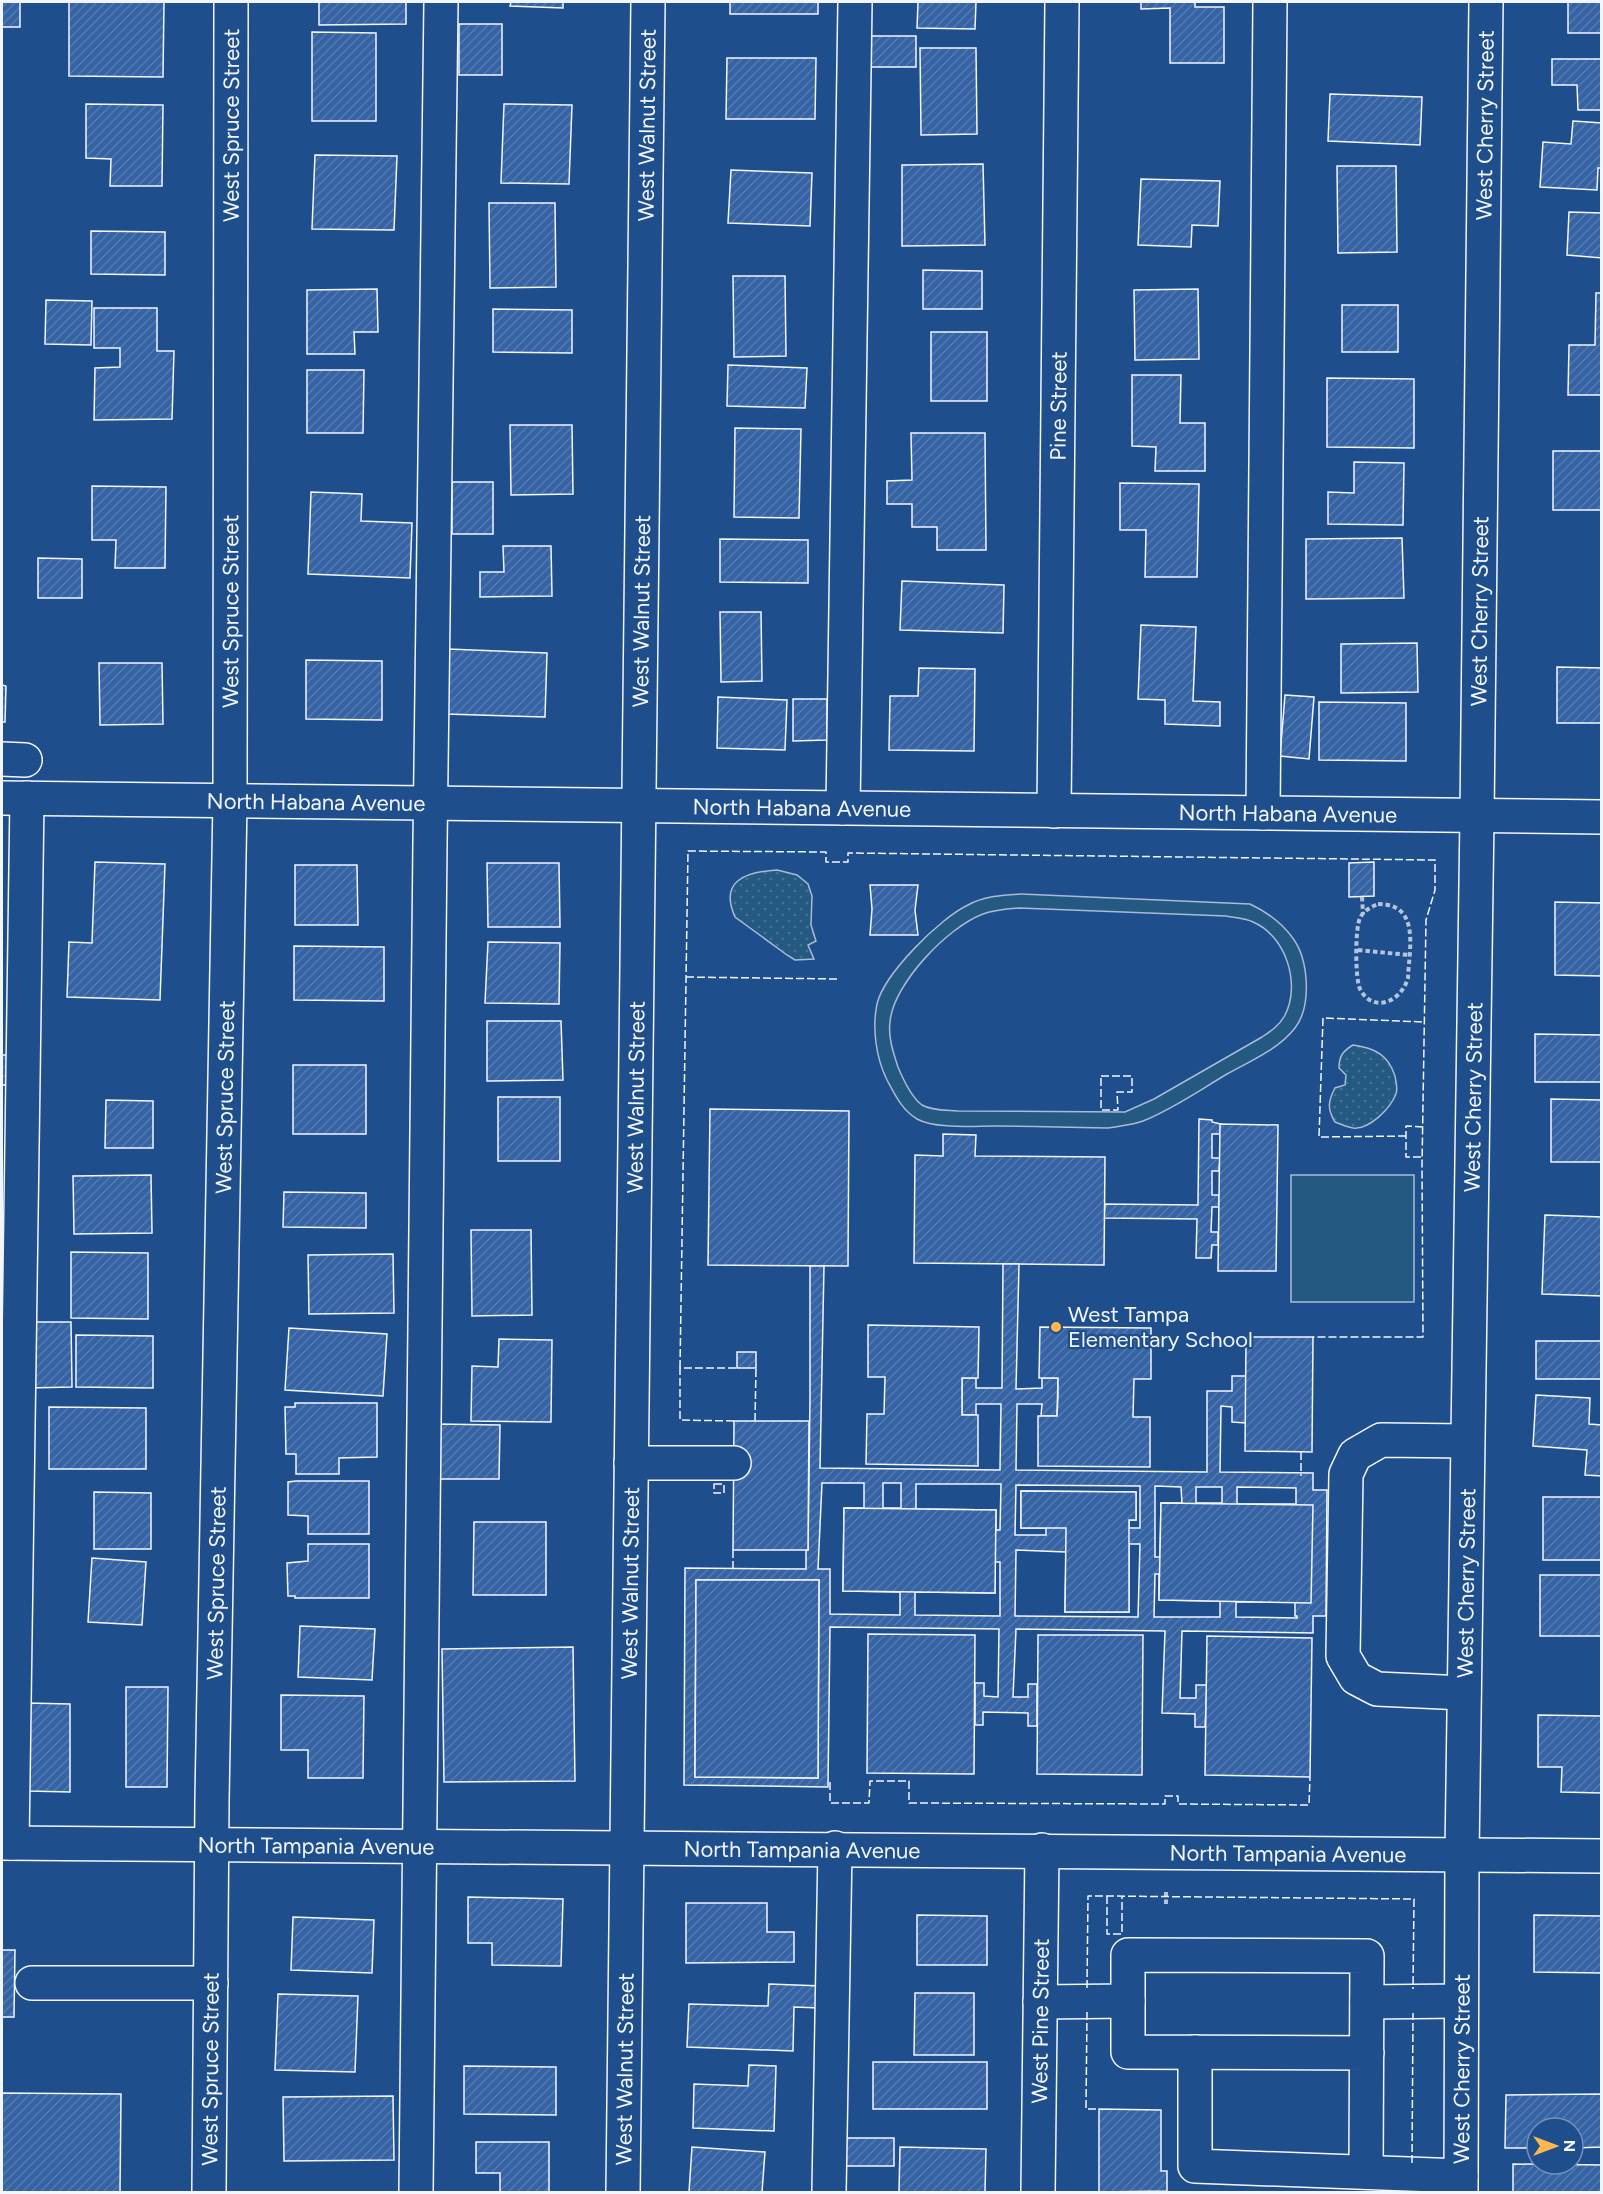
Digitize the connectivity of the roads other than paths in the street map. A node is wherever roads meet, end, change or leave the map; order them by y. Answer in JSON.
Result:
{"nodes":[{"id":1,"x":231,"y":2,"type":"edge"},
{"id":2,"x":441,"y":2,"type":"edge"},
{"id":3,"x":648,"y":2,"type":"edge"},
{"id":4,"x":855,"y":2,"type":"edge"},
{"id":5,"x":1062,"y":2,"type":"edge"},
{"id":6,"x":1270,"y":2,"type":"edge"},
{"id":7,"x":1486,"y":2,"type":"edge"},
{"id":8,"x":14,"y":798,"type":"edge"},
{"id":9,"x":230,"y":801,"type":"junction"},
{"id":10,"x":430,"y":803,"type":"junction"},
{"id":11,"x":638,"y":806,"type":"junction"},
{"id":12,"x":843,"y":808,"type":"junction"},
{"id":13,"x":1054,"y":811,"type":"junction"},
{"id":14,"x":1263,"y":813,"type":"junction"},
{"id":15,"x":1477,"y":816,"type":"junction"},
{"id":16,"x":1602,"y":817,"type":"edge"},
{"id":17,"x":1467,"y":1441,"type":"junction"},
{"id":18,"x":631,"y":1462,"type":"junction"},
{"id":19,"x":734,"y":1463,"type":"dead end"},
{"id":20,"x":1464,"y":1694,"type":"junction"},
{"id":21,"x":7,"y":1843,"type":"edge"},
{"id":22,"x":212,"y":1844,"type":"junction"},
{"id":23,"x":418,"y":1845,"type":"junction"},
{"id":24,"x":627,"y":1847,"type":"junction"},
{"id":25,"x":835,"y":1848,"type":"junction"},
{"id":26,"x":1042,"y":1850,"type":"junction"},
{"id":27,"x":1462,"y":1854,"type":"junction"},
{"id":28,"x":1602,"y":1856,"type":"edge"},
{"id":29,"x":32,"y":1983,"type":"dead end"},
{"id":30,"x":211,"y":1983,"type":"junction"},
{"id":31,"x":1128,"y":2001,"type":"junction"},
{"id":32,"x":1460,"y":2001,"type":"junction"},
{"id":33,"x":1040,"y":2002,"type":"junction"},
{"id":34,"x":1367,"y":2002,"type":"junction"},
{"id":35,"x":1195,"y":2052,"type":"junction"},
{"id":36,"x":1367,"y":2054,"type":"junction"},
{"id":37,"x":1366,"y":2172,"type":"junction"},
{"id":38,"x":1461,"y":2184,"type":"edge"},
{"id":39,"x":208,"y":2193,"type":"edge"},
{"id":40,"x":416,"y":2193,"type":"edge"},
{"id":41,"x":623,"y":2193,"type":"edge"},
{"id":42,"x":829,"y":2193,"type":"edge"},
{"id":43,"x":1038,"y":2193,"type":"edge"}],
"edges":[{"from":1,"to":9,"type":"street","name":"West Spruce Street"},
{"from":2,"to":10,"type":"street"},
{"from":3,"to":11,"type":"street","name":"West Walnut Street"},
{"from":4,"to":12,"type":"street"},
{"from":5,"to":13,"type":"street","name":"Pine Street"},
{"from":6,"to":14,"type":"street"},
{"from":7,"to":15,"type":"street","name":"West Cherry Street"},
{"from":8,"to":9,"type":"street","name":"North Habana Avenue"},
{"from":8,"to":21,"type":"street"},
{"from":9,"to":10,"type":"street","name":"North Habana Avenue"},
{"from":9,"to":22,"type":"street","name":"West Spruce Street"},
{"from":10,"to":11,"type":"street","name":"North Habana Avenue"},
{"from":10,"to":23,"type":"street"},
{"from":11,"to":12,"type":"street","name":"North Habana Avenue"},
{"from":11,"to":18,"type":"street","name":"West Walnut Street"},
{"from":12,"to":13,"type":"street","name":"North Habana Avenue"},
{"from":13,"to":14,"type":"street","name":"North Habana Avenue"},
{"from":14,"to":15,"type":"street","name":"North Habana Avenue"},
{"from":15,"to":16,"type":"street","name":"North Habana Avenue"},
{"from":15,"to":17,"type":"street","name":"West Cherry Street"},
{"from":17,"to":20,"type":"street","name":"West Cherry Street"},
{"from":17,"to":20,"type":"street"},
{"from":18,"to":19,"type":"street"},
{"from":18,"to":24,"type":"street","name":"West Walnut Street"},
{"from":20,"to":27,"type":"street","name":"West Cherry Street"},
{"from":21,"to":22,"type":"street","name":"North Tampania Avenue"},
{"from":22,"to":23,"type":"street","name":"North Tampania Avenue"},
{"from":22,"to":30,"type":"street","name":"West Spruce Street"},
{"from":23,"to":24,"type":"street","name":"North Tampania Avenue"},
{"from":23,"to":40,"type":"street"},
{"from":24,"to":25,"type":"street","name":"North Tampania Avenue"},
{"from":24,"to":41,"type":"street","name":"West Walnut Street"},
{"from":25,"to":26,"type":"street","name":"North Tampania Avenue"},
{"from":25,"to":42,"type":"street"},
{"from":26,"to":27,"type":"street","name":"North Tampania Avenue"},
{"from":26,"to":33,"type":"street","name":"West Pine Street"},
{"from":27,"to":28,"type":"street","name":"North Tampania Avenue"},
{"from":27,"to":32,"type":"street","name":"West Cherry Street"},
{"from":29,"to":30,"type":"street"},
{"from":30,"to":39,"type":"street","name":"West Spruce Street"},
{"from":31,"to":33,"type":"street"},
{"from":31,"to":34,"type":"street"},
{"from":31,"to":35,"type":"street"},
{"from":32,"to":34,"type":"street"},
{"from":32,"to":38,"type":"street","name":"West Cherry Street"},
{"from":33,"to":43,"type":"street","name":"West Pine Street"},
{"from":34,"to":36,"type":"street"},
{"from":35,"to":36,"type":"street"},
{"from":35,"to":37,"type":"street"},
{"from":36,"to":37,"type":"street"},
{"from":37,"to":38,"type":"street"}]}
